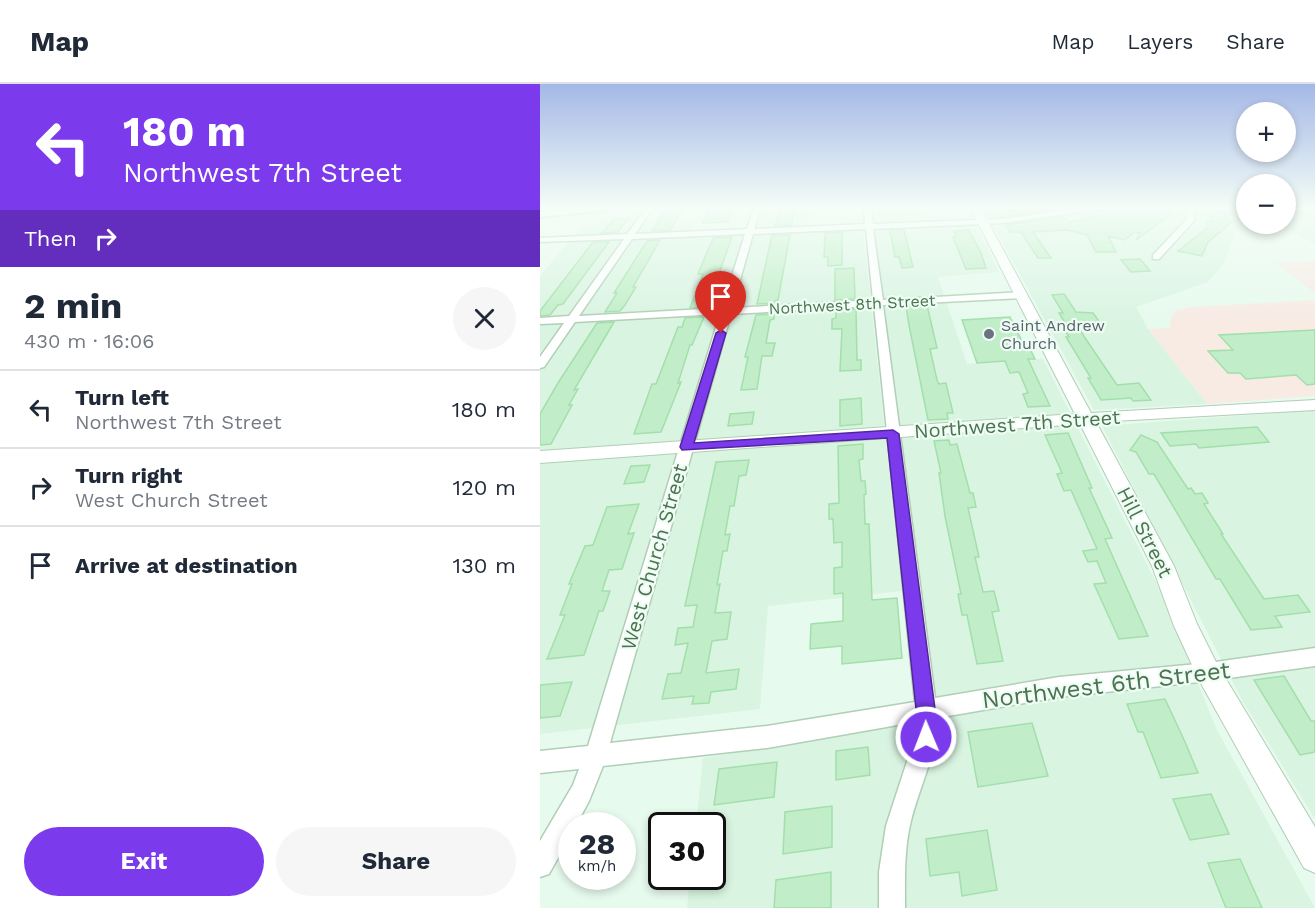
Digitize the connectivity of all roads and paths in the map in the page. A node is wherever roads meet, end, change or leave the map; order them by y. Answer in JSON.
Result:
{"nodes":[{"id":1,"x":622,"y":245,"type":"edge"},
{"id":2,"x":746,"y":245,"type":"edge"},
{"id":3,"x":871,"y":245,"type":"edge"},
{"id":4,"x":995,"y":245,"type":"edge"},
{"id":5,"x":1167,"y":245,"type":"edge"},
{"id":6,"x":1155,"y":257,"type":"dead end"},
{"id":7,"x":1021,"y":295,"type":"junction"},
{"id":8,"x":878,"y":302,"type":"junction"},
{"id":9,"x":728,"y":310,"type":"junction"},
{"id":10,"x":572,"y":319,"type":"junction"},
{"id":11,"x":540,"y":321,"type":"edge"},
{"id":12,"x":540,"y":365,"type":"edge"},
{"id":13,"x":1315,"y":405,"type":"edge"},
{"id":14,"x":1086,"y":418,"type":"junction"},
{"id":15,"x":893,"y":434,"type":"junction"},
{"id":16,"x":687,"y":447,"type":"junction"},
{"id":17,"x":540,"y":457,"type":"edge"},
{"id":18,"x":1315,"y":657,"type":"edge"},
{"id":19,"x":1208,"y":672,"type":"junction"},
{"id":20,"x":926,"y":709,"type":"junction"},
{"id":21,"x":596,"y":755,"type":"junction"},
{"id":22,"x":540,"y":762,"type":"edge"},
{"id":23,"x":1315,"y":857,"type":"edge"},
{"id":24,"x":540,"y":865,"type":"edge"},
{"id":25,"x":892,"y":908,"type":"edge"}],
"edges":[{"from":1,"to":10,"type":"street"},
{"from":2,"to":9,"type":"street","name":"West Church Street"},
{"from":3,"to":8,"type":"street"},
{"from":4,"to":7,"type":"street","name":"Hill Street"},
{"from":5,"to":6,"type":"street"},
{"from":7,"to":8,"type":"street","name":"Northwest 8th Street"},
{"from":7,"to":14,"type":"street","name":"Hill Street"},
{"from":8,"to":9,"type":"street","name":"Northwest 8th Street"},
{"from":8,"to":15,"type":"street"},
{"from":9,"to":10,"type":"street","name":"Northwest 8th Street"},
{"from":9,"to":16,"type":"street","name":"West Church Street"},
{"from":10,"to":11,"type":"street","name":"Northwest 8th Street"},
{"from":10,"to":12,"type":"street"},
{"from":13,"to":14,"type":"street","name":"Northwest 7th Street"},
{"from":14,"to":15,"type":"street","name":"Northwest 7th Street"},
{"from":14,"to":19,"type":"street","name":"Hill Street"},
{"from":15,"to":16,"type":"street","name":"Northwest 7th Street"},
{"from":15,"to":20,"type":"street"},
{"from":16,"to":17,"type":"street","name":"Northwest 7th Street"},
{"from":16,"to":21,"type":"street","name":"West Church Street"},
{"from":18,"to":19,"type":"street","name":"Northwest 6th Street"},
{"from":19,"to":20,"type":"street","name":"Northwest 6th Street"},
{"from":19,"to":23,"type":"street","name":"Hill Street"},
{"from":20,"to":21,"type":"street","name":"Northwest 6th Street"},
{"from":20,"to":25,"type":"street"},
{"from":21,"to":22,"type":"street","name":"Northwest 6th Street"},
{"from":21,"to":24,"type":"street","name":"West Church Street"}]}
